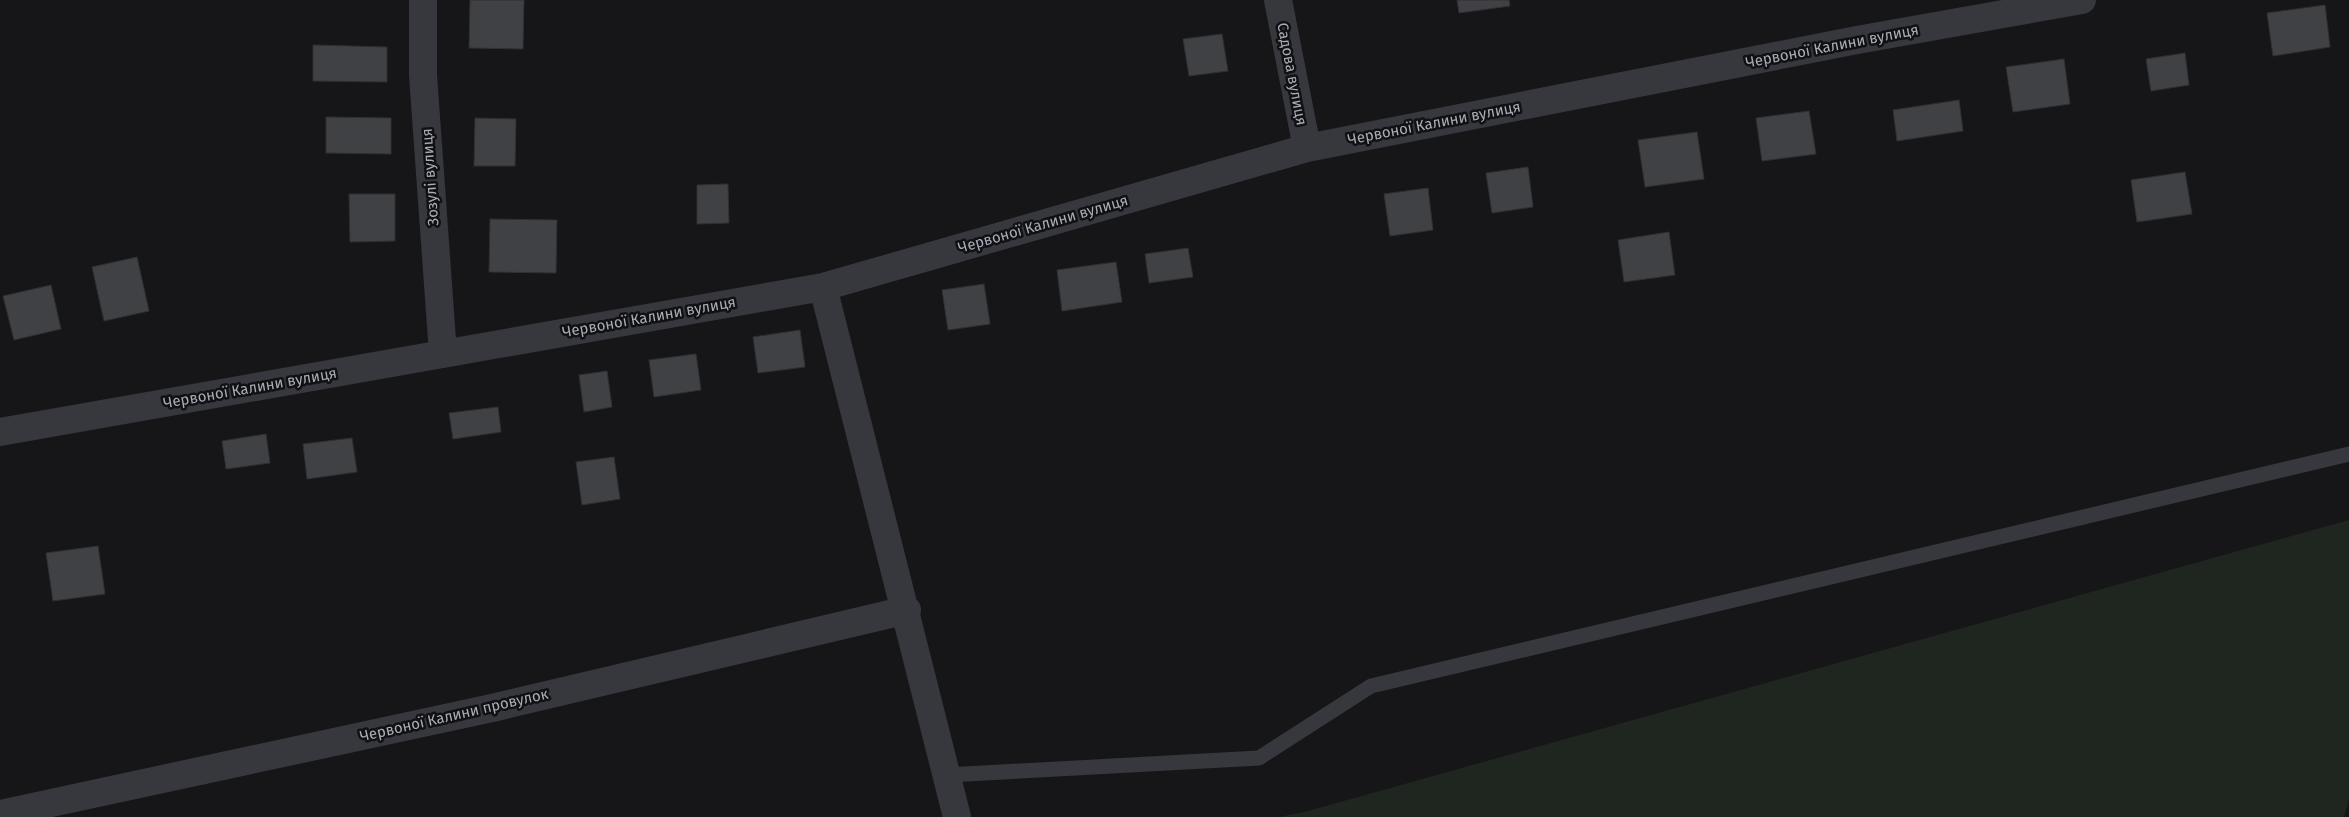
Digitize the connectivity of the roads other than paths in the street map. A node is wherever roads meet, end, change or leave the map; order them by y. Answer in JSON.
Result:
{"nodes":[{"id":1,"x":423,"y":0,"type":"edge"},
{"id":2,"x":1278,"y":0,"type":"edge"},
{"id":3,"x":2082,"y":0,"type":"edge"},
{"id":4,"x":1307,"y":148,"type":"junction"},
{"id":5,"x":823,"y":287,"type":"junction"},
{"id":6,"x":443,"y":354,"type":"junction"},
{"id":7,"x":0,"y":432,"type":"edge"},
{"id":8,"x":2349,"y":454,"type":"edge"},
{"id":9,"x":906,"y":610,"type":"junction"},
{"id":10,"x":947,"y":775,"type":"junction"},
{"id":11,"x":0,"y":814,"type":"edge"},
{"id":12,"x":957,"y":817,"type":"edge"}],
"edges":[{"from":1,"to":6,"type":"street","name":"Зозулі вулиця"},
{"from":2,"to":4,"type":"street","name":"Садова вулиця"},
{"from":3,"to":4,"type":"street","name":"Червоної Калини вулиця"},
{"from":4,"to":5,"type":"street","name":"Червоної Калини вулиця"},
{"from":5,"to":6,"type":"street","name":"Червоної Калини вулиця"},
{"from":5,"to":9,"type":"street"},
{"from":6,"to":7,"type":"street","name":"Червоної Калини вулиця"},
{"from":8,"to":10,"type":"lane"},
{"from":9,"to":10,"type":"street"},
{"from":9,"to":11,"type":"street","name":"Червоної Калини провулок"},
{"from":10,"to":12,"type":"street"}]}
